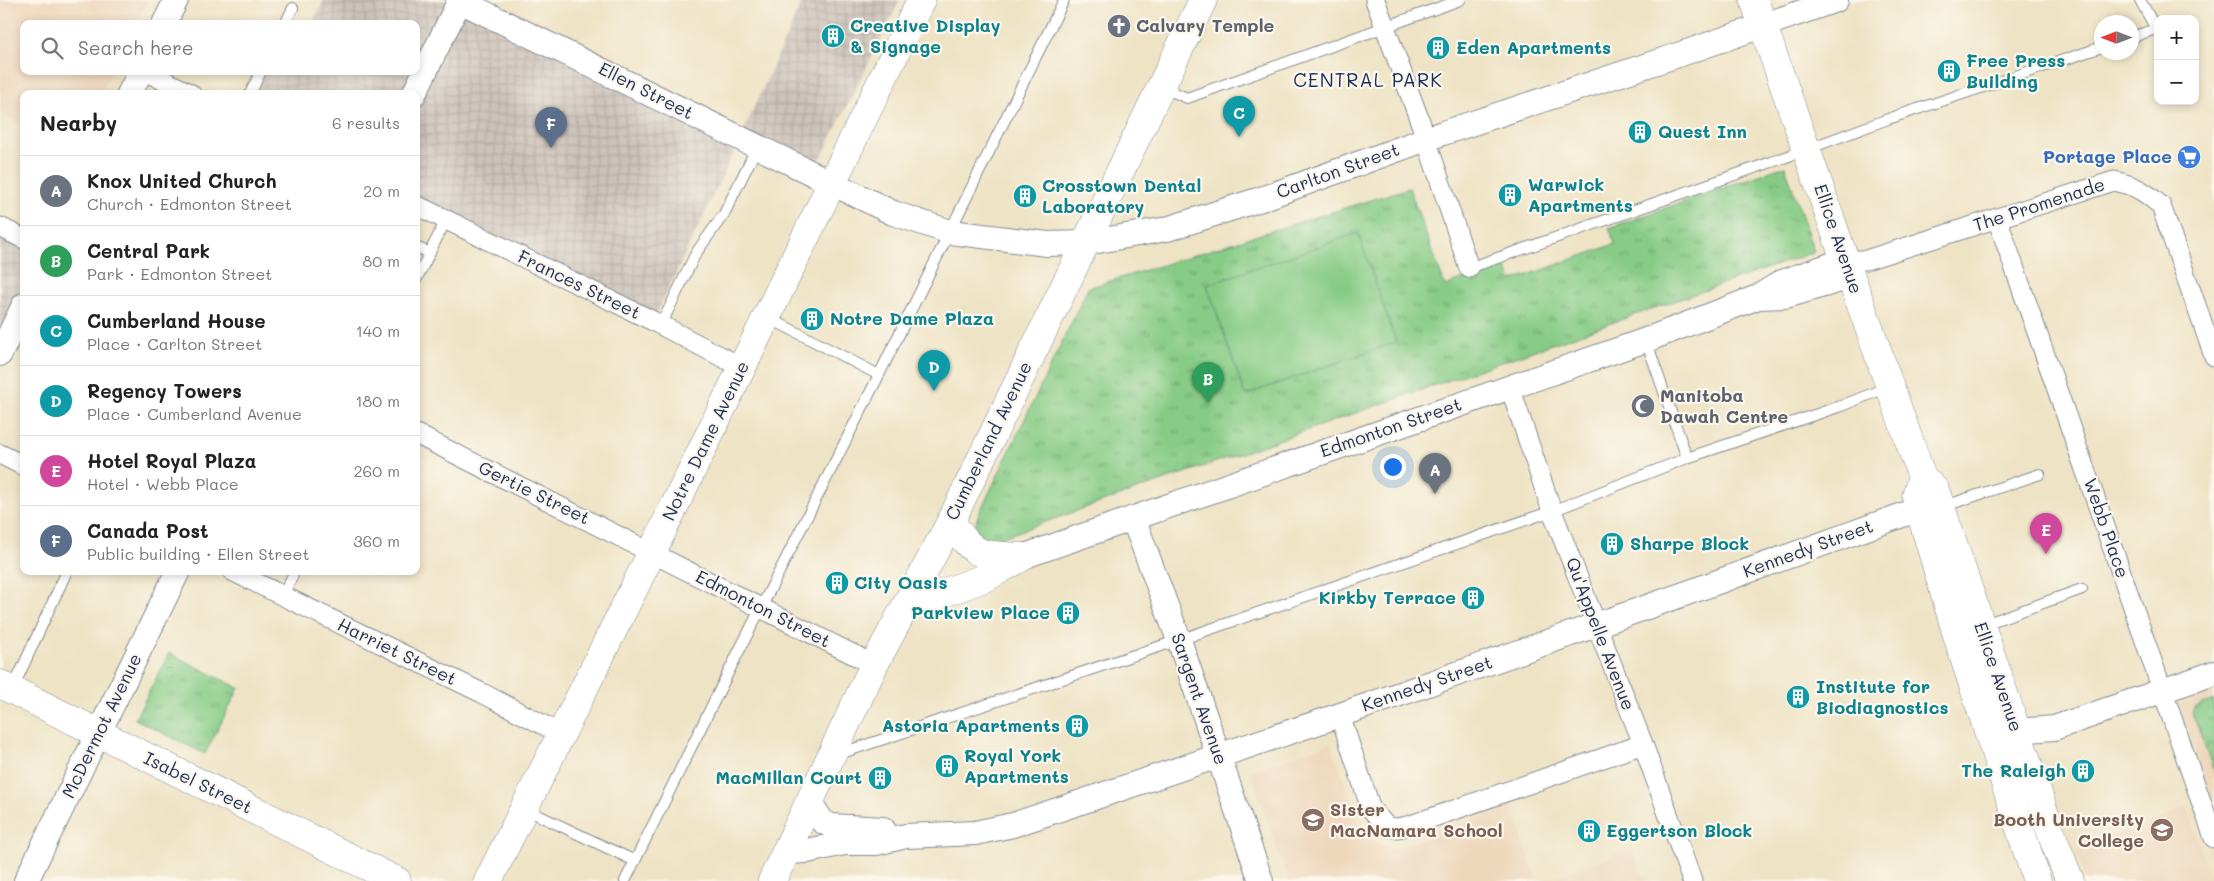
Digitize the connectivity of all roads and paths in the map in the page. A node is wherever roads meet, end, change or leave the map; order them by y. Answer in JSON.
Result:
{"nodes":[{"id":1,"x":176,"y":0,"type":"edge"},
{"id":2,"x":460,"y":0,"type":"edge"},
{"id":3,"x":1064,"y":0,"type":"edge"},
{"id":4,"x":1203,"y":0,"type":"edge"},
{"id":5,"x":1375,"y":0,"type":"edge"},
{"id":6,"x":1460,"y":0,"type":"edge"},
{"id":7,"x":1754,"y":0,"type":"edge"},
{"id":8,"x":1836,"y":0,"type":"edge"},
{"id":9,"x":2140,"y":0,"type":"edge"},
{"id":10,"x":918,"y":1,"type":"edge"},
{"id":11,"x":293,"y":8,"type":"dead end"},
{"id":12,"x":166,"y":20,"type":"edge"},
{"id":13,"x":287,"y":20,"type":"edge"},
{"id":14,"x":1384,"y":26,"type":"junction"},
{"id":15,"x":1763,"y":26,"type":"junction"},
{"id":16,"x":2139,"y":35,"type":"edge"},
{"id":17,"x":2094,"y":50,"type":"edge"},
{"id":18,"x":139,"y":75,"type":"edge"},
{"id":19,"x":153,"y":75,"type":"edge"},
{"id":20,"x":259,"y":75,"type":"edge"},
{"id":21,"x":1161,"y":86,"type":"junction"},
{"id":22,"x":131,"y":90,"type":"edge"},
{"id":23,"x":183,"y":90,"type":"edge"},
{"id":24,"x":252,"y":90,"type":"edge"},
{"id":25,"x":416,"y":90,"type":"edge"},
{"id":26,"x":1426,"y":139,"type":"junction"},
{"id":27,"x":757,"y":147,"type":"junction"},
{"id":28,"x":1806,"y":148,"type":"junction"},
{"id":29,"x":832,"y":184,"type":"junction"},
{"id":30,"x":420,"y":207,"type":"edge"},
{"id":31,"x":1997,"y":218,"type":"junction"},
{"id":32,"x":446,"y":220,"type":"junction"},
{"id":33,"x":0,"y":228,"type":"edge"},
{"id":34,"x":950,"y":232,"type":"junction"},
{"id":35,"x":20,"y":238,"type":"edge"},
{"id":36,"x":1086,"y":243,"type":"junction"},
{"id":37,"x":420,"y":249,"type":"edge"},
{"id":38,"x":430,"y":253,"type":"junction"},
{"id":39,"x":1469,"y":268,"type":"joint"},
{"id":40,"x":1848,"y":269,"type":"junction"},
{"id":41,"x":420,"y":272,"type":"edge"},
{"id":42,"x":20,"y":313,"type":"edge"},
{"id":43,"x":766,"y":317,"type":"junction"},
{"id":44,"x":661,"y":325,"type":"junction"},
{"id":45,"x":1646,"y":340,"type":"junction"},
{"id":46,"x":0,"y":354,"type":"edge"},
{"id":47,"x":2214,"y":356,"type":"edge"},
{"id":48,"x":741,"y":367,"type":"junction"},
{"id":49,"x":879,"y":375,"type":"junction"},
{"id":50,"x":1890,"y":386,"type":"junction"},
{"id":51,"x":1510,"y":387,"type":"junction"},
{"id":52,"x":420,"y":436,"type":"edge"},
{"id":53,"x":0,"y":454,"type":"edge"},
{"id":54,"x":1687,"y":458,"type":"junction"},
{"id":55,"x":20,"y":464,"type":"edge"},
{"id":56,"x":2040,"y":474,"type":"dead end"},
{"id":57,"x":1552,"y":511,"type":"junction"},
{"id":58,"x":1923,"y":511,"type":"junction"},
{"id":59,"x":1133,"y":518,"type":"junction"},
{"id":60,"x":951,"y":521,"type":"junction"},
{"id":61,"x":652,"y":552,"type":"junction"},
{"id":62,"x":1022,"y":557,"type":"junction"},
{"id":63,"x":65,"y":575,"type":"edge"},
{"id":64,"x":176,"y":575,"type":"edge"},
{"id":65,"x":240,"y":575,"type":"edge"},
{"id":66,"x":293,"y":575,"type":"edge"},
{"id":67,"x":2082,"y":589,"type":"dead end"},
{"id":68,"x":282,"y":597,"type":"junction"},
{"id":69,"x":906,"y":607,"type":"junction"},
{"id":70,"x":761,"y":608,"type":"junction"},
{"id":71,"x":1597,"y":624,"type":"junction"},
{"id":72,"x":1980,"y":626,"type":"junction"},
{"id":73,"x":1179,"y":640,"type":"junction"},
{"id":74,"x":1960,"y":646,"type":"junction"},
{"id":75,"x":874,"y":666,"type":"junction"},
{"id":76,"x":2214,"y":673,"type":"edge"},
{"id":77,"x":6,"y":687,"type":"edge"},
{"id":78,"x":2162,"y":691,"type":"junction"},
{"id":79,"x":1340,"y":715,"type":"junction"},
{"id":80,"x":98,"y":733,"type":"junction"},
{"id":81,"x":561,"y":734,"type":"junction"},
{"id":82,"x":2020,"y":741,"type":"junction"},
{"id":83,"x":1642,"y":744,"type":"junction"},
{"id":84,"x":1219,"y":756,"type":"junction"},
{"id":85,"x":830,"y":757,"type":"junction"},
{"id":86,"x":1998,"y":760,"type":"junction"},
{"id":87,"x":809,"y":801,"type":"junction"},
{"id":88,"x":524,"y":808,"type":"junction"},
{"id":89,"x":906,"y":836,"type":"junction"},
{"id":90,"x":2214,"y":838,"type":"edge"},
{"id":91,"x":784,"y":852,"type":"junction"},
{"id":92,"x":635,"y":860,"type":"junction"},
{"id":93,"x":2032,"y":873,"type":"edge"},
{"id":94,"x":369,"y":875,"type":"edge"},
{"id":95,"x":26,"y":881,"type":"edge"},
{"id":96,"x":397,"y":881,"type":"edge"},
{"id":97,"x":488,"y":881,"type":"edge"},
{"id":98,"x":625,"y":881,"type":"edge"},
{"id":99,"x":772,"y":881,"type":"edge"},
{"id":100,"x":1261,"y":881,"type":"edge"},
{"id":101,"x":1692,"y":881,"type":"edge"},
{"id":102,"x":2070,"y":881,"type":"edge"}],
"edges":[{"from":1,"to":12,"type":"street"},
{"from":2,"to":25,"type":"street"},
{"from":2,"to":27,"type":"street","name":"Ellen Street"},
{"from":3,"to":34,"type":"lane"},
{"from":4,"to":21,"type":"main road","name":"Cumberland Avenue"},
{"from":5,"to":14,"type":"street"},
{"from":6,"to":14,"type":"lane"},
{"from":7,"to":15,"type":"main road","name":"Ellice Avenue"},
{"from":8,"to":15,"type":"street","name":"Carlton Street"},
{"from":9,"to":16,"type":"lane"},
{"from":10,"to":29,"type":"main road","name":"Notre Dame Avenue"},
{"from":11,"to":13,"type":"lane"},
{"from":14,"to":21,"type":"lane"},
{"from":14,"to":26,"type":"street"},
{"from":15,"to":26,"type":"street","name":"Carlton Street"},
{"from":15,"to":28,"type":"main road","name":"Ellice Avenue"},
{"from":17,"to":28,"type":"lane"},
{"from":18,"to":22,"type":"street"},
{"from":19,"to":23,"type":"street"},
{"from":20,"to":24,"type":"lane"},
{"from":21,"to":36,"type":"main road","name":"Cumberland Avenue"},
{"from":26,"to":36,"type":"street","name":"Carlton Street"},
{"from":26,"to":39,"type":"street"},
{"from":27,"to":29,"type":"street","name":"Ellen Street"},
{"from":27,"to":44,"type":"lane"},
{"from":28,"to":39,"type":"lane"},
{"from":28,"to":40,"type":"main road","name":"Ellice Avenue"},
{"from":29,"to":34,"type":"street","name":"Carlton Street"},
{"from":29,"to":43,"type":"main road","name":"Notre Dame Avenue"},
{"from":30,"to":32,"type":"street","name":"Frances Street"},
{"from":31,"to":40,"type":"street","name":"The Promenade"},
{"from":31,"to":47,"type":"street","name":"The Promenade"},
{"from":31,"to":78,"type":"street","name":"Webb Place"},
{"from":32,"to":38,"type":"lane"},
{"from":32,"to":44,"type":"street","name":"Frances Street"},
{"from":33,"to":35,"type":"street"},
{"from":34,"to":36,"type":"street","name":"Carlton Street"},
{"from":34,"to":49,"type":"lane"},
{"from":36,"to":60,"type":"main road","name":"Cumberland Avenue"},
{"from":37,"to":38,"type":"lane"},
{"from":38,"to":41,"type":"lane"},
{"from":40,"to":45,"type":"street","name":"Edmonton Street"},
{"from":40,"to":50,"type":"main road","name":"Ellice Avenue"},
{"from":42,"to":46,"type":"street"},
{"from":43,"to":48,"type":"main road","name":"Notre Dame Avenue"},
{"from":43,"to":49,"type":"lane"},
{"from":44,"to":48,"type":"street","name":"Frances Street"},
{"from":45,"to":51,"type":"street","name":"Edmonton Street"},
{"from":45,"to":54,"type":"lane"},
{"from":48,"to":61,"type":"main road","name":"Notre Dame Avenue"},
{"from":49,"to":70,"type":"lane"},
{"from":50,"to":54,"type":"lane"},
{"from":50,"to":58,"type":"main road","name":"Ellice Avenue"},
{"from":51,"to":57,"type":"street","name":"Qu'Appelle Avenue"},
{"from":51,"to":59,"type":"street","name":"Edmonton Street"},
{"from":52,"to":61,"type":"street","name":"Gertie Street"},
{"from":53,"to":55,"type":"street"},
{"from":54,"to":57,"type":"lane"},
{"from":56,"to":58,"type":"lane"},
{"from":57,"to":71,"type":"street","name":"Qu'Appelle Avenue"},
{"from":57,"to":73,"type":"lane"},
{"from":58,"to":71,"type":"street","name":"Kennedy Street"},
{"from":58,"to":72,"type":"main road","name":"Ellice Avenue"},
{"from":58,"to":74,"type":"main road","name":"Ellice Avenue"},
{"from":59,"to":62,"type":"street","name":"Edmonton Street"},
{"from":59,"to":73,"type":"street","name":"Sargent Avenue"},
{"from":60,"to":62,"type":"main road"},
{"from":60,"to":69,"type":"main road","name":"Cumberland Avenue"},
{"from":61,"to":70,"type":"street","name":"Edmonton Street"},
{"from":61,"to":81,"type":"main road","name":"Notre Dame Avenue"},
{"from":62,"to":69,"type":"main road"},
{"from":63,"to":77,"type":"lane"},
{"from":64,"to":80,"type":"street","name":"McDermot Avenue"},
{"from":65,"to":68,"type":"street","name":"Harriet Street"},
{"from":66,"to":68,"type":"lane"},
{"from":67,"to":72,"type":"lane"},
{"from":68,"to":81,"type":"street","name":"Harriet Street"},
{"from":69,"to":75,"type":"main road","name":"Cumberland Avenue"},
{"from":70,"to":75,"type":"street","name":"Edmonton Street"},
{"from":70,"to":92,"type":"lane"},
{"from":71,"to":79,"type":"street","name":"Kennedy Street"},
{"from":71,"to":83,"type":"street","name":"Qu'Appelle Avenue"},
{"from":72,"to":74,"type":"lane"},
{"from":72,"to":82,"type":"main road","name":"Ellice Avenue"},
{"from":73,"to":84,"type":"street","name":"Sargent Avenue"},
{"from":73,"to":85,"type":"lane"},
{"from":74,"to":86,"type":"main road","name":"Ellice Avenue"},
{"from":75,"to":85,"type":"main road","name":"Cumberland Avenue"},
{"from":76,"to":78,"type":"street"},
{"from":77,"to":80,"type":"main road","name":"Isabel Street"},
{"from":78,"to":82,"type":"street"},
{"from":78,"to":90,"type":"street","name":"Webb Place"},
{"from":79,"to":83,"type":"street"},
{"from":79,"to":84,"type":"street","name":"Kennedy Street"},
{"from":80,"to":94,"type":"main road","name":"Isabel Street"},
{"from":80,"to":95,"type":"street","name":"McDermot Avenue"},
{"from":81,"to":88,"type":"main road","name":"Notre Dame Avenue"},
{"from":82,"to":86,"type":"street"},
{"from":82,"to":102,"type":"main road","name":"Ellice Avenue"},
{"from":83,"to":101,"type":"street","name":"Qu'Appelle Avenue"},
{"from":84,"to":89,"type":"street","name":"Kennedy Street"},
{"from":84,"to":100,"type":"street","name":"Sargent Avenue"},
{"from":85,"to":87,"type":"main road","name":"Cumberland Avenue"},
{"from":86,"to":93,"type":"main road","name":"Ellice Avenue"},
{"from":87,"to":89,"type":"street","name":"Kennedy Street"},
{"from":87,"to":91,"type":"main road","name":"Cumberland Avenue"},
{"from":88,"to":92,"type":"lane"},
{"from":88,"to":97,"type":"main road","name":"Notre Dame Avenue"},
{"from":89,"to":91,"type":"street","name":"Kennedy Street"},
{"from":91,"to":99,"type":"main road","name":"Cumberland Avenue"},
{"from":92,"to":98,"type":"lane"},
{"from":94,"to":96,"type":"main road","name":"Isabel Street"}]}
